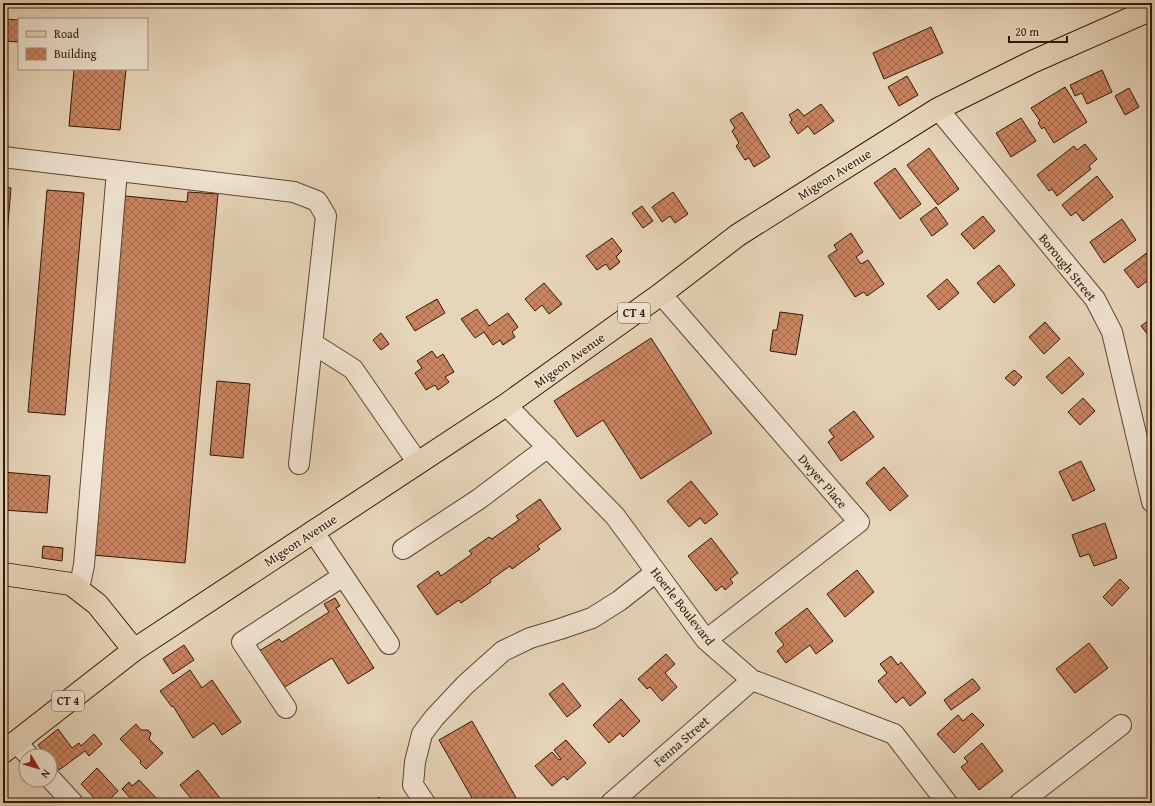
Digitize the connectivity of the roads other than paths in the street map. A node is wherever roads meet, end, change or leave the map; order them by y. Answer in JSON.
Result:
{"nodes":[{"id":1,"x":1152,"y":9,"type":"edge"},
{"id":2,"x":938,"y":109,"type":"junction"},
{"id":3,"x":3,"y":156,"type":"edge"},
{"id":4,"x":117,"y":171,"type":"junction"},
{"id":5,"x":661,"y":294,"type":"junction"},
{"id":6,"x":312,"y":343,"type":"junction"},
{"id":7,"x":506,"y":405,"type":"junction"},
{"id":8,"x":548,"y":447,"type":"junction"},
{"id":9,"x":418,"y":463,"type":"junction"},
{"id":10,"x":299,"y":464,"type":"dead end"},
{"id":11,"x":1152,"y":502,"type":"edge"},
{"id":12,"x":313,"y":532,"type":"junction"},
{"id":13,"x":403,"y":549,"type":"dead end"},
{"id":14,"x":656,"y":572,"type":"junction"},
{"id":15,"x":3,"y":574,"type":"edge"},
{"id":16,"x":343,"y":576,"type":"junction"},
{"id":17,"x":79,"y":589,"type":"junction"},
{"id":18,"x":706,"y":640,"type":"junction"},
{"id":19,"x":389,"y":644,"type":"dead end"},
{"id":20,"x":134,"y":650,"type":"junction"},
{"id":21,"x":752,"y":680,"type":"junction"},
{"id":22,"x":286,"y":708,"type":"dead end"},
{"id":23,"x":1121,"y":725,"type":"dead end"},
{"id":24,"x":16,"y":750,"type":"edge"},
{"id":25,"x":58,"y":787,"type":"edge"},
{"id":26,"x":1026,"y":801,"type":"edge"},
{"id":27,"x":73,"y":803,"type":"edge"},
{"id":28,"x":425,"y":803,"type":"edge"},
{"id":29,"x":611,"y":803,"type":"edge"},
{"id":30,"x":947,"y":803,"type":"edge"}],
"edges":[{"from":1,"to":2,"type":"main road","name":"Migeon Avenue","number":"CT 4"},
{"from":2,"to":5,"type":"main road","name":"Migeon Avenue","number":"CT 4"},
{"from":2,"to":11,"type":"street","name":"Borough Street"},
{"from":3,"to":4,"type":"street"},
{"from":4,"to":6,"type":"street"},
{"from":4,"to":17,"type":"street"},
{"from":5,"to":7,"type":"main road","name":"Migeon Avenue","number":"CT 4"},
{"from":5,"to":18,"type":"street","name":"Dwyer Place"},
{"from":6,"to":9,"type":"street"},
{"from":6,"to":10,"type":"street"},
{"from":7,"to":8,"type":"street","name":"Hoerle Boulevard"},
{"from":7,"to":9,"type":"main road","name":"Migeon Avenue","number":"CT 4"},
{"from":8,"to":13,"type":"street"},
{"from":8,"to":14,"type":"street","name":"Hoerle Boulevard"},
{"from":9,"to":12,"type":"main road","name":"Migeon Avenue","number":"CT 4"},
{"from":12,"to":16,"type":"street"},
{"from":12,"to":20,"type":"main road","name":"Migeon Avenue","number":"CT 4"},
{"from":14,"to":18,"type":"street","name":"Hoerle Boulevard"},
{"from":14,"to":28,"type":"street"},
{"from":15,"to":17,"type":"main road"},
{"from":16,"to":19,"type":"street"},
{"from":16,"to":22,"type":"street"},
{"from":17,"to":20,"type":"main road"},
{"from":18,"to":21,"type":"street","name":"Hoerle Boulevard"},
{"from":20,"to":24,"type":"main road","number":"CT 4"},
{"from":21,"to":29,"type":"street","name":"Fenna Street"},
{"from":21,"to":30,"type":"street","name":"Hoerle Boulevard"},
{"from":23,"to":26,"type":"street"},
{"from":25,"to":27,"type":"street"}]}
